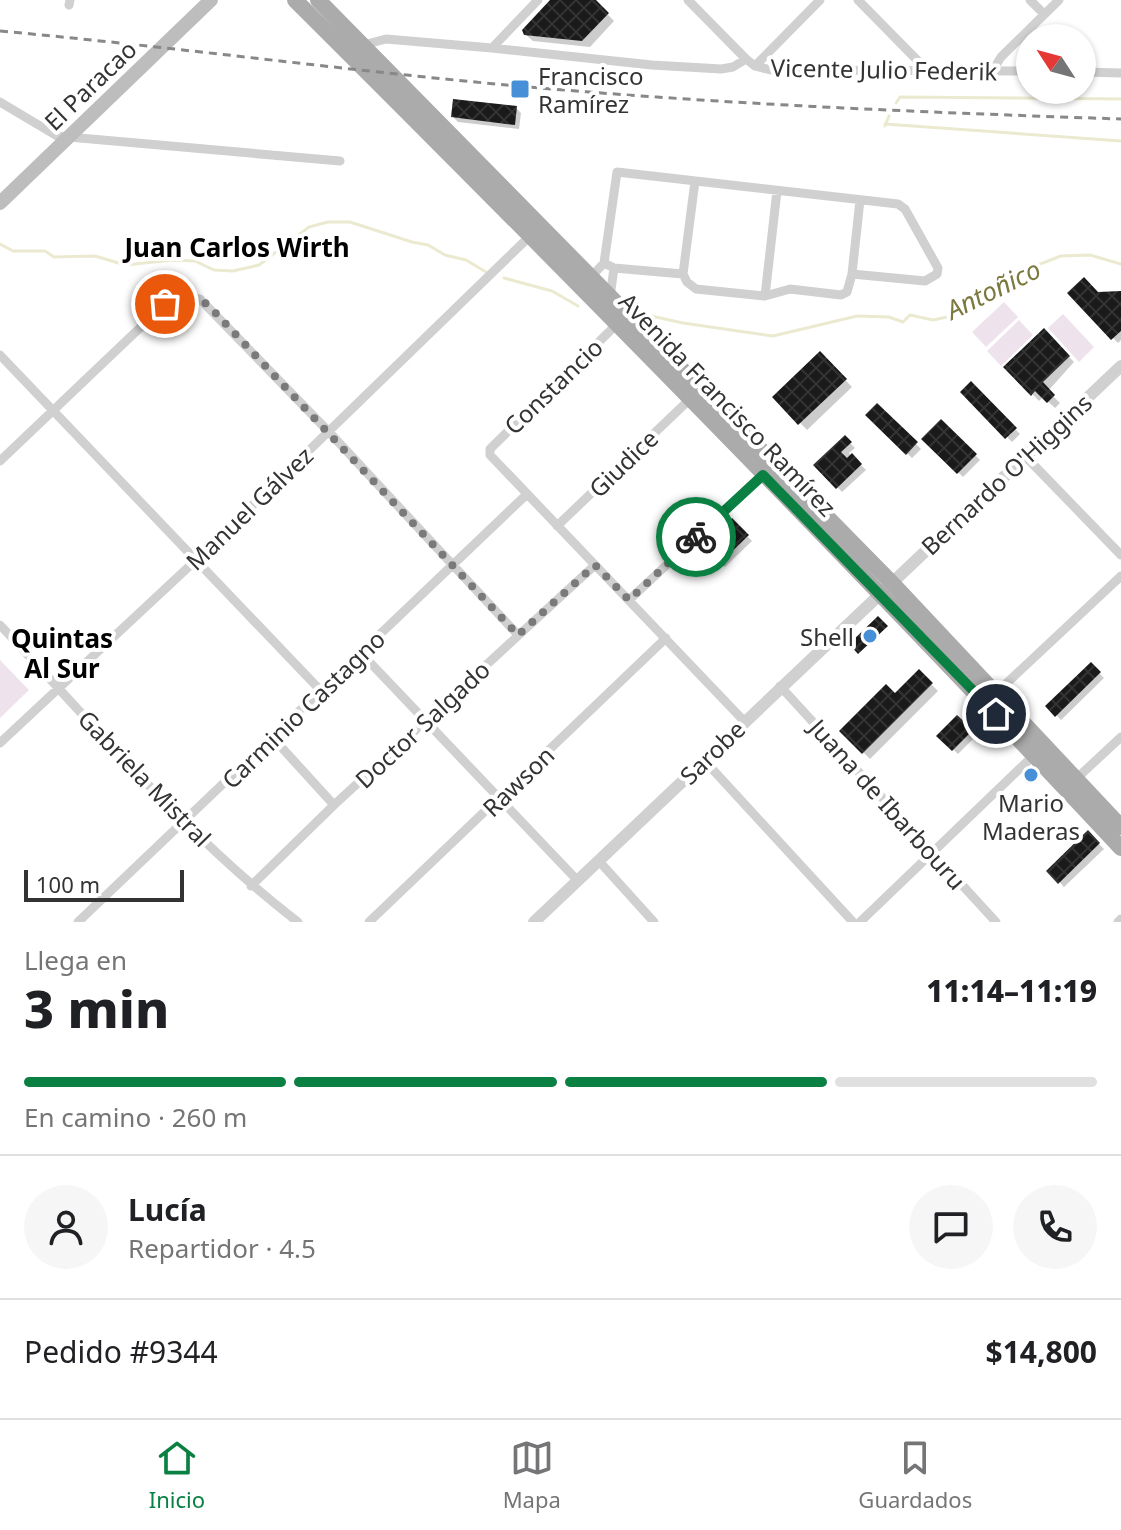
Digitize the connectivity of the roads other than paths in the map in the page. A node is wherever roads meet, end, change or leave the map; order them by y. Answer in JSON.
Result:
{"nodes":[{"id":1,"x":211,"y":0,"type":"edge"},
{"id":2,"x":295,"y":0,"type":"edge"},
{"id":3,"x":318,"y":0,"type":"edge"},
{"id":4,"x":538,"y":0,"type":"edge"},
{"id":5,"x":688,"y":0,"type":"edge"},
{"id":6,"x":820,"y":0,"type":"edge"},
{"id":7,"x":858,"y":0,"type":"edge"},
{"id":8,"x":1030,"y":0,"type":"edge"},
{"id":9,"x":1059,"y":0,"type":"edge"},
{"id":10,"x":1044,"y":14,"type":"junction"},
{"id":11,"x":363,"y":45,"type":"junction"},
{"id":12,"x":492,"y":48,"type":"junction"},
{"id":13,"x":746,"y":59,"type":"junction"},
{"id":14,"x":755,"y":66,"type":"junction"},
{"id":15,"x":993,"y":70,"type":"junction"},
{"id":16,"x":1016,"y":71,"type":"edge"},
{"id":17,"x":925,"y":72,"type":"junction"},
{"id":18,"x":1096,"y":72,"type":"edge"},
{"id":19,"x":1121,"y":73,"type":"edge"},
{"id":20,"x":0,"y":102,"type":"edge"},
{"id":21,"x":69,"y":136,"type":"junction"},
{"id":22,"x":340,"y":161,"type":"dead end"},
{"id":23,"x":695,"y":181,"type":"junction"},
{"id":24,"x":777,"y":191,"type":"junction"},
{"id":25,"x":860,"y":200,"type":"junction"},
{"id":26,"x":0,"y":203,"type":"edge"},
{"id":27,"x":530,"y":236,"type":"junction"},
{"id":28,"x":604,"y":263,"type":"junction"},
{"id":29,"x":614,"y":268,"type":"junction"},
{"id":30,"x":683,"y":274,"type":"junction"},
{"id":31,"x":852,"y":274,"type":"junction"},
{"id":32,"x":591,"y":277,"type":"junction"},
{"id":33,"x":765,"y":296,"type":"junction"},
{"id":34,"x":610,"y":297,"type":"junction"},
{"id":35,"x":617,"y":324,"type":"junction"},
{"id":36,"x":0,"y":355,"type":"edge"},
{"id":37,"x":1121,"y":366,"type":"edge"},
{"id":38,"x":689,"y":400,"type":"junction"},
{"id":39,"x":53,"y":411,"type":"junction"},
{"id":40,"x":329,"y":432,"type":"junction"},
{"id":41,"x":1026,"y":457,"type":"junction"},
{"id":42,"x":0,"y":461,"type":"edge"},
{"id":43,"x":763,"y":475,"type":"junction"},
{"id":44,"x":526,"y":495,"type":"junction"},
{"id":45,"x":557,"y":526,"type":"junction"},
{"id":46,"x":1121,"y":555,"type":"edge"},
{"id":47,"x":196,"y":560,"type":"junction"},
{"id":48,"x":454,"y":564,"type":"junction"},
{"id":49,"x":595,"y":565,"type":"junction"},
{"id":50,"x":1121,"y":576,"type":"edge"},
{"id":51,"x":885,"y":588,"type":"junction"},
{"id":52,"x":629,"y":600,"type":"junction"},
{"id":53,"x":0,"y":625,"type":"edge"},
{"id":54,"x":518,"y":635,"type":"junction"},
{"id":55,"x":666,"y":638,"type":"junction"},
{"id":56,"x":361,"y":653,"type":"junction"},
{"id":57,"x":780,"y":686,"type":"junction"},
{"id":58,"x":59,"y":687,"type":"junction"},
{"id":59,"x":322,"y":692,"type":"junction"},
{"id":60,"x":995,"y":694,"type":"junction"},
{"id":61,"x":744,"y":721,"type":"junction"},
{"id":62,"x":425,"y":722,"type":"junction"},
{"id":63,"x":1121,"y":737,"type":"edge"},
{"id":64,"x":273,"y":738,"type":"junction"},
{"id":65,"x":0,"y":743,"type":"edge"},
{"id":66,"x":1034,"y":755,"type":"junction"},
{"id":67,"x":703,"y":759,"type":"junction"},
{"id":68,"x":1076,"y":779,"type":"junction"},
{"id":69,"x":499,"y":799,"type":"junction"},
{"id":70,"x":334,"y":805,"type":"junction"},
{"id":71,"x":184,"y":821,"type":"junction"},
{"id":72,"x":1121,"y":827,"type":"edge"},
{"id":73,"x":1121,"y":848,"type":"edge"},
{"id":74,"x":932,"y":852,"type":"junction"},
{"id":75,"x":598,"y":860,"type":"junction"},
{"id":76,"x":577,"y":880,"type":"junction"},
{"id":77,"x":251,"y":886,"type":"junction"},
{"id":78,"x":78,"y":922,"type":"edge"},
{"id":79,"x":298,"y":922,"type":"edge"},
{"id":80,"x":369,"y":922,"type":"edge"},
{"id":81,"x":534,"y":922,"type":"edge"},
{"id":82,"x":654,"y":922,"type":"edge"},
{"id":83,"x":853,"y":922,"type":"edge"},
{"id":84,"x":860,"y":922,"type":"edge"},
{"id":85,"x":996,"y":922,"type":"edge"}],
"edges":[{"from":1,"to":21,"type":"main road","name":"El Paracao"},
{"from":2,"to":27,"type":"main road","name":"Avenida Francisco Ramírez"},
{"from":3,"to":11,"type":"main road","name":"Avenida Francisco Ramírez"},
{"from":4,"to":12,"type":"street"},
{"from":5,"to":13,"type":"street"},
{"from":6,"to":14,"type":"street"},
{"from":7,"to":17,"type":"street"},
{"from":8,"to":10,"type":"street"},
{"from":9,"to":10,"type":"street"},
{"from":10,"to":15,"type":"street"},
{"from":11,"to":12,"type":"street","name":"Vicente Julio Federik"},
{"from":11,"to":32,"type":"main road","name":"Avenida Francisco Ramírez"},
{"from":12,"to":13,"type":"street","name":"Vicente Julio Federik"},
{"from":13,"to":14,"type":"street","name":"Vicente Julio Federik"},
{"from":14,"to":17,"type":"street","name":"Vicente Julio Federik"},
{"from":15,"to":16,"type":"street","name":"Vicente Julio Federik"},
{"from":15,"to":17,"type":"street","name":"Vicente Julio Federik"},
{"from":18,"to":19,"type":"street"},
{"from":20,"to":21,"type":"street"},
{"from":21,"to":22,"type":"street"},
{"from":21,"to":26,"type":"main road","name":"El Paracao"},
{"from":23,"to":24,"type":"street"},
{"from":23,"to":28,"type":"street"},
{"from":23,"to":30,"type":"street"},
{"from":24,"to":25,"type":"street"},
{"from":24,"to":33,"type":"street"},
{"from":25,"to":31,"type":"street"},
{"from":25,"to":31,"type":"street"},
{"from":27,"to":35,"type":"main road","name":"Avenida Francisco Ramírez"},
{"from":27,"to":40,"type":"street","name":"Manuel Gálvez"},
{"from":28,"to":29,"type":"street"},
{"from":28,"to":32,"type":"street"},
{"from":29,"to":30,"type":"street"},
{"from":29,"to":34,"type":"street"},
{"from":30,"to":33,"type":"street"},
{"from":31,"to":33,"type":"street"},
{"from":32,"to":34,"type":"main road","name":"Avenida Francisco Ramírez"},
{"from":34,"to":51,"type":"main road","name":"Avenida Francisco Ramírez"},
{"from":35,"to":38,"type":"main road","name":"Avenida Francisco Ramírez"},
{"from":35,"to":44,"type":"street","name":"Constancio"},
{"from":36,"to":39,"type":"street"},
{"from":37,"to":41,"type":"street","name":"Bernardo O'Higgins"},
{"from":38,"to":43,"type":"main road","name":"Avenida Francisco Ramírez"},
{"from":38,"to":45,"type":"street","name":"Giudice"},
{"from":39,"to":40,"type":"street"},
{"from":39,"to":42,"type":"street"},
{"from":39,"to":47,"type":"street"},
{"from":40,"to":47,"type":"street","name":"Manuel Gálvez"},
{"from":40,"to":48,"type":"street"},
{"from":41,"to":46,"type":"street"},
{"from":41,"to":51,"type":"street","name":"Bernardo O'Higgins"},
{"from":43,"to":51,"type":"main road","name":"Avenida Francisco Ramírez"},
{"from":43,"to":52,"type":"street"},
{"from":44,"to":45,"type":"street"},
{"from":44,"to":48,"type":"street","name":"Carminio Castagno"},
{"from":45,"to":49,"type":"street"},
{"from":47,"to":58,"type":"street","name":"Manuel Gálvez"},
{"from":47,"to":59,"type":"street"},
{"from":48,"to":54,"type":"street"},
{"from":48,"to":56,"type":"street","name":"Carminio Castagno"},
{"from":49,"to":52,"type":"street"},
{"from":49,"to":54,"type":"street","name":"Doctor Salgado"},
{"from":50,"to":60,"type":"street"},
{"from":51,"to":57,"type":"street","name":"Sarobe"},
{"from":51,"to":60,"type":"main road","name":"Avenida Francisco Ramírez"},
{"from":51,"to":66,"type":"main road","name":"Avenida Francisco Ramírez"},
{"from":52,"to":55,"type":"street"},
{"from":53,"to":58,"type":"street","name":"Gabriela Mistral"},
{"from":54,"to":62,"type":"street","name":"Doctor Salgado"},
{"from":55,"to":61,"type":"street"},
{"from":55,"to":69,"type":"street","name":"Rawson"},
{"from":56,"to":59,"type":"street","name":"Carminio Castagno"},
{"from":56,"to":62,"type":"street"},
{"from":57,"to":61,"type":"street","name":"Sarobe"},
{"from":57,"to":74,"type":"street","name":"Juana de Ibarbouru"},
{"from":58,"to":65,"type":"street","name":"Manuel Gálvez"},
{"from":58,"to":71,"type":"street","name":"Gabriela Mistral"},
{"from":59,"to":64,"type":"street","name":"Carminio Castagno"},
{"from":60,"to":68,"type":"main road","name":"Avenida Francisco Ramírez"},
{"from":61,"to":67,"type":"street","name":"Sarobe"},
{"from":62,"to":69,"type":"street"},
{"from":62,"to":70,"type":"street","name":"Doctor Salgado"},
{"from":63,"to":68,"type":"street"},
{"from":64,"to":70,"type":"street"},
{"from":64,"to":71,"type":"street","name":"Carminio Castagno"},
{"from":66,"to":73,"type":"main road","name":"Avenida Francisco Ramírez"},
{"from":66,"to":74,"type":"street"},
{"from":67,"to":75,"type":"street","name":"Sarobe"},
{"from":67,"to":83,"type":"street"},
{"from":68,"to":72,"type":"main road","name":"Avenida Francisco Ramírez"},
{"from":69,"to":76,"type":"street"},
{"from":69,"to":80,"type":"street","name":"Rawson"},
{"from":70,"to":77,"type":"street","name":"Doctor Salgado"},
{"from":71,"to":77,"type":"street","name":"Gabriela Mistral"},
{"from":71,"to":78,"type":"street","name":"Carminio Castagno"},
{"from":74,"to":84,"type":"street"},
{"from":74,"to":85,"type":"street","name":"Juana de Ibarbouru"},
{"from":75,"to":76,"type":"street","name":"Sarobe"},
{"from":75,"to":82,"type":"street"},
{"from":76,"to":81,"type":"street","name":"Sarobe"},
{"from":77,"to":79,"type":"street","name":"Gabriela Mistral"}]}
